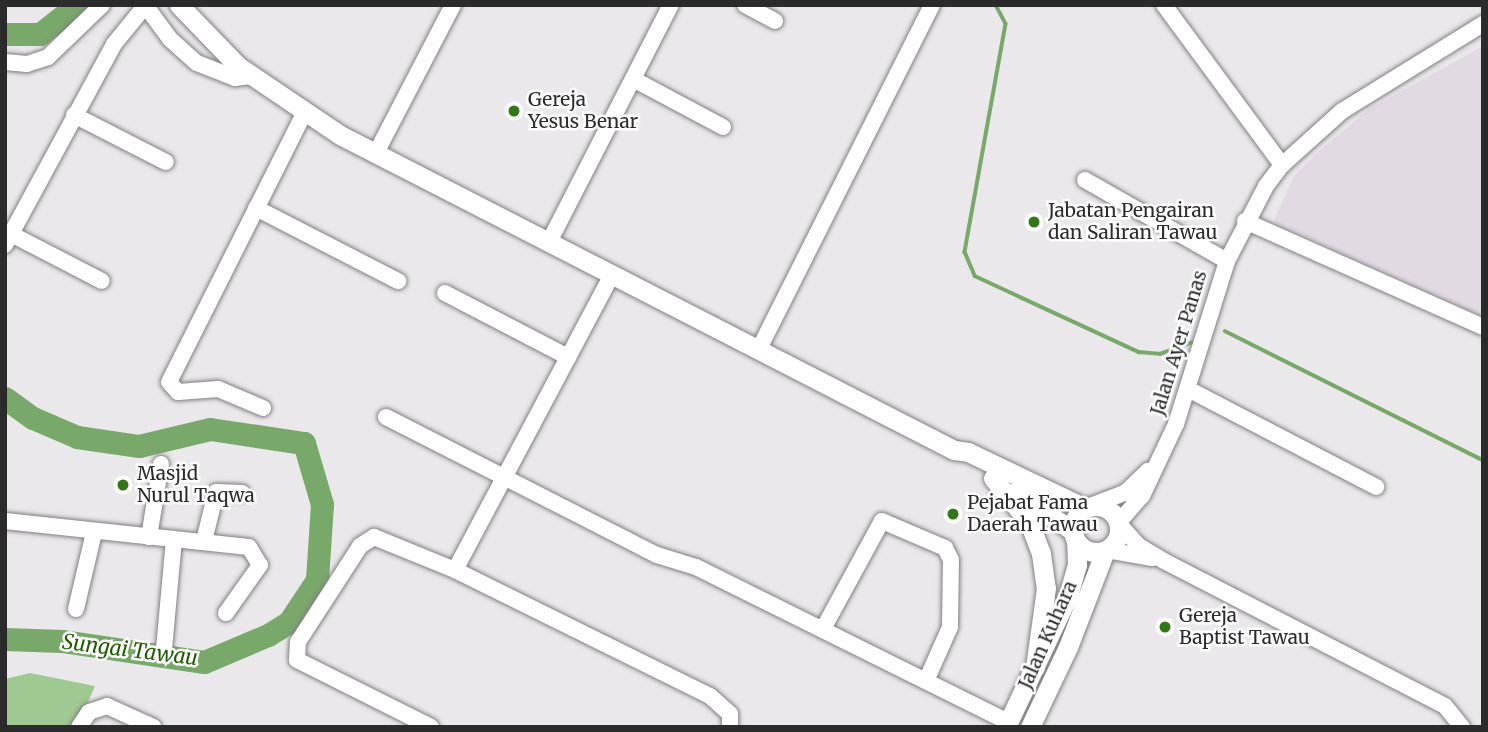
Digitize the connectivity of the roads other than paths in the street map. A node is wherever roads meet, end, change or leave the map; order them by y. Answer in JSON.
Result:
{"nodes":[{"id":1,"x":102,"y":5,"type":"edge"},
{"id":2,"x":179,"y":5,"type":"edge"},
{"id":3,"x":453,"y":5,"type":"edge"},
{"id":4,"x":671,"y":5,"type":"edge"},
{"id":5,"x":745,"y":5,"type":"edge"},
{"id":6,"x":932,"y":5,"type":"edge"},
{"id":7,"x":1164,"y":5,"type":"edge"},
{"id":8,"x":145,"y":6,"type":"edge"},
{"id":9,"x":775,"y":21,"type":"dead end"},
{"id":10,"x":1483,"y":24,"type":"edge"},
{"id":11,"x":5,"y":62,"type":"edge"},
{"id":12,"x":252,"y":76,"type":"junction"},
{"id":13,"x":633,"y":79,"type":"junction"},
{"id":14,"x":304,"y":114,"type":"junction"},
{"id":15,"x":74,"y":115,"type":"junction"},
{"id":16,"x":723,"y":127,"type":"dead end"},
{"id":17,"x":376,"y":153,"type":"junction"},
{"id":18,"x":166,"y":162,"type":"dead end"},
{"id":19,"x":1282,"y":165,"type":"junction"},
{"id":20,"x":1084,"y":180,"type":"dead end"},
{"id":21,"x":256,"y":208,"type":"junction"},
{"id":22,"x":1245,"y":221,"type":"junction"},
{"id":23,"x":8,"y":239,"type":"edge"},
{"id":24,"x":549,"y":242,"type":"junction"},
{"id":25,"x":1227,"y":261,"type":"junction"},
{"id":26,"x":612,"y":275,"type":"junction"},
{"id":27,"x":102,"y":281,"type":"dead end"},
{"id":28,"x":398,"y":281,"type":"dead end"},
{"id":29,"x":445,"y":293,"type":"dead end"},
{"id":30,"x":1483,"y":327,"type":"edge"},
{"id":31,"x":759,"y":349,"type":"junction"},
{"id":32,"x":568,"y":357,"type":"junction"},
{"id":33,"x":1190,"y":390,"type":"junction"},
{"id":34,"x":263,"y":408,"type":"dead end"},
{"id":35,"x":386,"y":417,"type":"dead end"},
{"id":36,"x":954,"y":450,"type":"junction"},
{"id":37,"x":1161,"y":456,"type":"junction"},
{"id":38,"x":161,"y":464,"type":"dead end"},
{"id":39,"x":505,"y":477,"type":"junction"},
{"id":40,"x":993,"y":478,"type":"junction"},
{"id":41,"x":1376,"y":487,"type":"dead end"},
{"id":42,"x":242,"y":493,"type":"dead end"},
{"id":43,"x":1089,"y":507,"type":"junction"},
{"id":44,"x":5,"y":521,"type":"edge"},
{"id":45,"x":1120,"y":524,"type":"junction"},
{"id":46,"x":94,"y":532,"type":"junction"},
{"id":47,"x":1074,"y":536,"type":"junction"},
{"id":48,"x":149,"y":537,"type":"junction"},
{"id":49,"x":174,"y":540,"type":"junction"},
{"id":50,"x":204,"y":541,"type":"junction"},
{"id":51,"x":1106,"y":550,"type":"junction"},
{"id":52,"x":1164,"y":561,"type":"junction"},
{"id":53,"x":456,"y":570,"type":"junction"},
{"id":54,"x":76,"y":609,"type":"dead end"},
{"id":55,"x":226,"y":613,"type":"dead end"},
{"id":56,"x":822,"y":629,"type":"junction"},
{"id":57,"x":164,"y":649,"type":"dead end"},
{"id":58,"x":1035,"y":667,"type":"junction"},
{"id":59,"x":926,"y":681,"type":"junction"},
{"id":60,"x":1007,"y":724,"type":"edge"},
{"id":61,"x":79,"y":727,"type":"edge"},
{"id":62,"x":153,"y":727,"type":"edge"},
{"id":63,"x":431,"y":727,"type":"edge"},
{"id":64,"x":730,"y":727,"type":"edge"},
{"id":65,"x":1030,"y":727,"type":"edge"},
{"id":66,"x":1462,"y":727,"type":"edge"}],
"edges":[{"from":1,"to":11,"type":"street"},
{"from":2,"to":12,"type":"main road"},
{"from":3,"to":17,"type":"street"},
{"from":4,"to":13,"type":"street"},
{"from":5,"to":9,"type":"street"},
{"from":6,"to":31,"type":"street"},
{"from":7,"to":19,"type":"street"},
{"from":8,"to":12,"type":"street"},
{"from":8,"to":15,"type":"street"},
{"from":10,"to":19,"type":"street","name":"Jalan Ayer Panas"},
{"from":12,"to":14,"type":"main road"},
{"from":13,"to":16,"type":"street"},
{"from":13,"to":24,"type":"street"},
{"from":14,"to":17,"type":"main road"},
{"from":14,"to":21,"type":"street"},
{"from":15,"to":18,"type":"street"},
{"from":15,"to":23,"type":"street"},
{"from":17,"to":24,"type":"main road"},
{"from":19,"to":22,"type":"street","name":"Jalan Ayer Panas"},
{"from":20,"to":25,"type":"street"},
{"from":21,"to":28,"type":"street"},
{"from":21,"to":34,"type":"street"},
{"from":22,"to":25,"type":"street","name":"Jalan Ayer Panas"},
{"from":22,"to":30,"type":"street"},
{"from":23,"to":27,"type":"street"},
{"from":24,"to":26,"type":"main road"},
{"from":25,"to":33,"type":"street","name":"Jalan Ayer Panas"},
{"from":26,"to":31,"type":"main road"},
{"from":26,"to":32,"type":"street"},
{"from":29,"to":32,"type":"street"},
{"from":31,"to":36,"type":"main road"},
{"from":32,"to":39,"type":"street"},
{"from":33,"to":37,"type":"street","name":"Jalan Ayer Panas"},
{"from":33,"to":41,"type":"street"},
{"from":35,"to":39,"type":"street"},
{"from":36,"to":40,"type":"main road"},
{"from":36,"to":43,"type":"main road"},
{"from":37,"to":43,"type":"street","name":"Jalan Ayer Panas"},
{"from":37,"to":45,"type":"street","name":"Jalan Ayer Panas"},
{"from":38,"to":48,"type":"street"},
{"from":39,"to":53,"type":"street"},
{"from":39,"to":56,"type":"street"},
{"from":40,"to":47,"type":"main road"},
{"from":40,"to":58,"type":"main road"},
{"from":42,"to":50,"type":"street"},
{"from":43,"to":45,"type":"main road"},
{"from":43,"to":47,"type":"main road"},
{"from":44,"to":46,"type":"street"},
{"from":45,"to":51,"type":"main road"},
{"from":45,"to":52,"type":"street"},
{"from":46,"to":48,"type":"street"},
{"from":46,"to":54,"type":"street"},
{"from":47,"to":51,"type":"main road"},
{"from":47,"to":58,"type":"main road","name":"Jalan Kuhara"},
{"from":48,"to":49,"type":"street"},
{"from":49,"to":50,"type":"street"},
{"from":49,"to":57,"type":"street"},
{"from":50,"to":55,"type":"street"},
{"from":51,"to":52,"type":"street"},
{"from":51,"to":65,"type":"main road","name":"Jalan Kuhara"},
{"from":52,"to":66,"type":"street"},
{"from":53,"to":63,"type":"street"},
{"from":53,"to":64,"type":"street"},
{"from":56,"to":59,"type":"street"},
{"from":56,"to":59,"type":"street"},
{"from":58,"to":60,"type":"main road","name":"Jalan Kuhara"},
{"from":59,"to":60,"type":"street"},
{"from":61,"to":62,"type":"street"}]}
